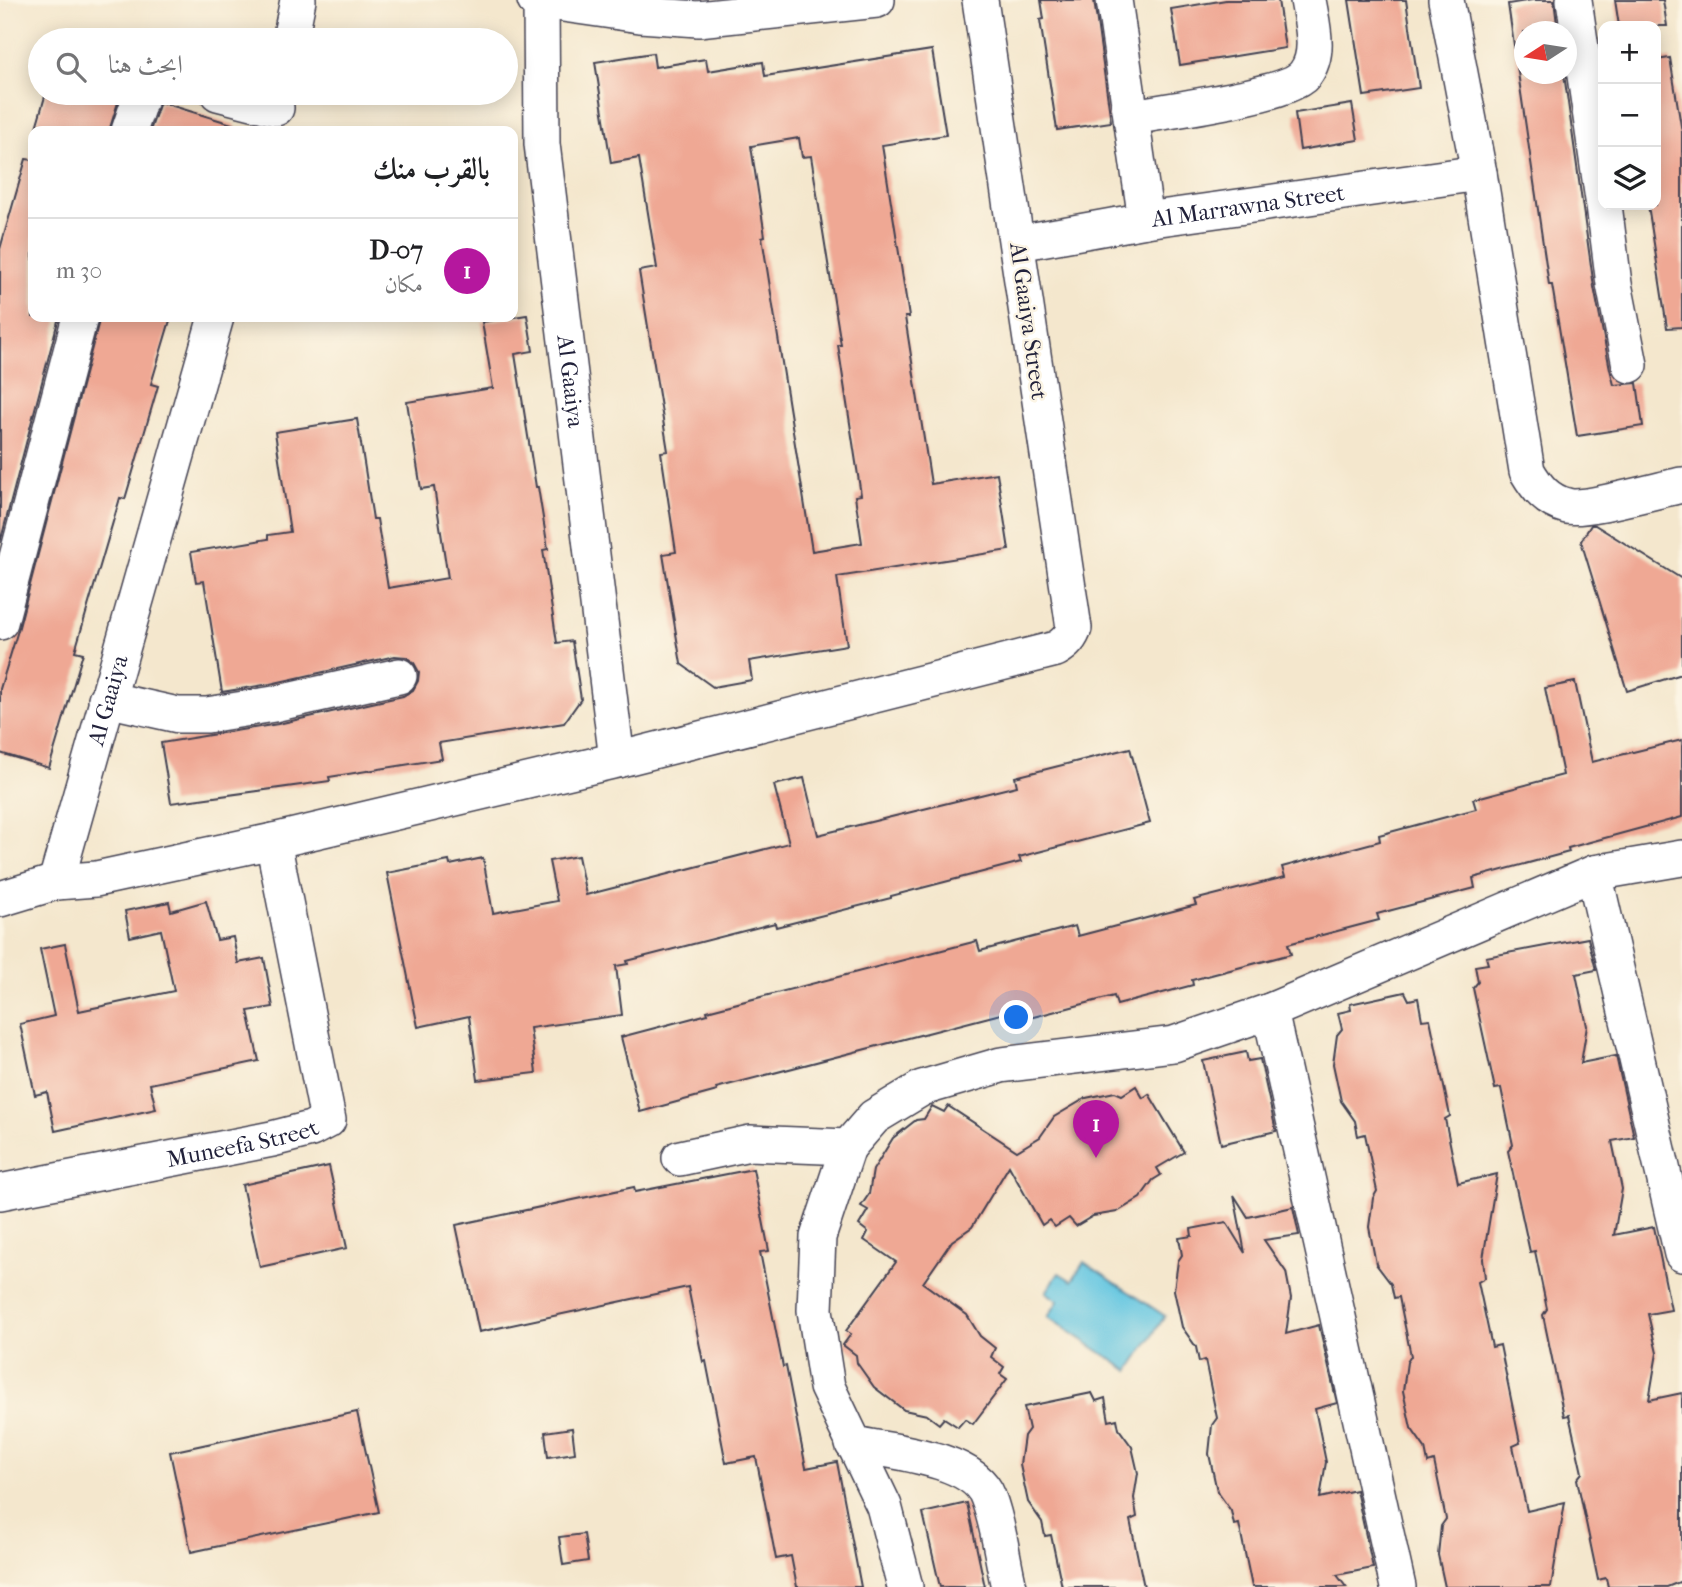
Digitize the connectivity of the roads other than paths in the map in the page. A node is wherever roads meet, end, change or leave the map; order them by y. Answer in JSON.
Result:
{"nodes":[{"id":1,"x":298,"y":0,"type":"edge"},
{"id":2,"x":877,"y":0,"type":"edge"},
{"id":3,"x":980,"y":0,"type":"edge"},
{"id":4,"x":1114,"y":0,"type":"edge"},
{"id":5,"x":1308,"y":0,"type":"edge"},
{"id":6,"x":1446,"y":0,"type":"edge"},
{"id":7,"x":1574,"y":0,"type":"edge"},
{"id":8,"x":538,"y":1,"type":"edge"},
{"id":9,"x":292,"y":28,"type":"edge"},
{"id":10,"x":138,"y":105,"type":"edge"},
{"id":11,"x":256,"y":105,"type":"edge"},
{"id":12,"x":275,"y":111,"type":"edge"},
{"id":13,"x":1132,"y":117,"type":"junction"},
{"id":14,"x":131,"y":126,"type":"edge"},
{"id":15,"x":1598,"y":162,"type":"edge"},
{"id":16,"x":1479,"y":173,"type":"junction"},
{"id":17,"x":1605,"y":210,"type":"edge"},
{"id":18,"x":1146,"y":220,"type":"junction"},
{"id":19,"x":1018,"y":243,"type":"junction"},
{"id":20,"x":79,"y":322,"type":"edge"},
{"id":21,"x":215,"y":322,"type":"edge"},
{"id":22,"x":1630,"y":365,"type":"dead end"},
{"id":23,"x":1682,"y":485,"type":"edge"},
{"id":24,"x":0,"y":622,"type":"edge"},
{"id":25,"x":399,"y":676,"type":"dead end"},
{"id":26,"x":106,"y":699,"type":"junction"},
{"id":27,"x":617,"y":760,"type":"junction"},
{"id":28,"x":273,"y":841,"type":"junction"},
{"id":29,"x":1682,"y":858,"type":"edge"},
{"id":30,"x":1594,"y":873,"type":"junction"},
{"id":31,"x":56,"y":882,"type":"junction"},
{"id":32,"x":0,"y":899,"type":"edge"},
{"id":33,"x":1270,"y":1011,"type":"junction"},
{"id":34,"x":848,"y":1147,"type":"junction"},
{"id":35,"x":680,"y":1158,"type":"dead end"},
{"id":36,"x":0,"y":1192,"type":"edge"},
{"id":37,"x":1677,"y":1206,"type":"edge"},
{"id":38,"x":1682,"y":1254,"type":"edge"},
{"id":39,"x":853,"y":1444,"type":"junction"},
{"id":40,"x":905,"y":1587,"type":"edge"},
{"id":41,"x":1009,"y":1587,"type":"edge"},
{"id":42,"x":1398,"y":1587,"type":"edge"}],
"edges":[{"from":1,"to":9,"type":"street"},
{"from":2,"to":8,"type":"street"},
{"from":3,"to":19,"type":"street","name":"Al Gaaiya Street"},
{"from":4,"to":13,"type":"street"},
{"from":5,"to":13,"type":"street"},
{"from":6,"to":16,"type":"street"},
{"from":7,"to":15,"type":"street"},
{"from":8,"to":27,"type":"street","name":"Al Gaaiya"},
{"from":10,"to":14,"type":"street"},
{"from":11,"to":12,"type":"street"},
{"from":13,"to":18,"type":"street"},
{"from":16,"to":18,"type":"street","name":"Al Marrawna Street"},
{"from":16,"to":23,"type":"street"},
{"from":17,"to":22,"type":"street"},
{"from":18,"to":19,"type":"street","name":"Al Marrawna Street"},
{"from":19,"to":27,"type":"street","name":"Al Gaaiya Street"},
{"from":20,"to":24,"type":"street"},
{"from":21,"to":26,"type":"street","name":"Al Gaaiya"},
{"from":25,"to":26,"type":"street"},
{"from":26,"to":31,"type":"street","name":"Al Gaaiya"},
{"from":27,"to":28,"type":"street"},
{"from":28,"to":31,"type":"street"},
{"from":28,"to":36,"type":"street","name":"Muneefa Street"},
{"from":29,"to":30,"type":"street"},
{"from":30,"to":33,"type":"street"},
{"from":30,"to":37,"type":"street"},
{"from":31,"to":32,"type":"street"},
{"from":33,"to":34,"type":"street"},
{"from":33,"to":42,"type":"street"},
{"from":34,"to":35,"type":"street"},
{"from":34,"to":39,"type":"street"},
{"from":37,"to":38,"type":"street"},
{"from":39,"to":40,"type":"street"},
{"from":39,"to":41,"type":"street"}]}
